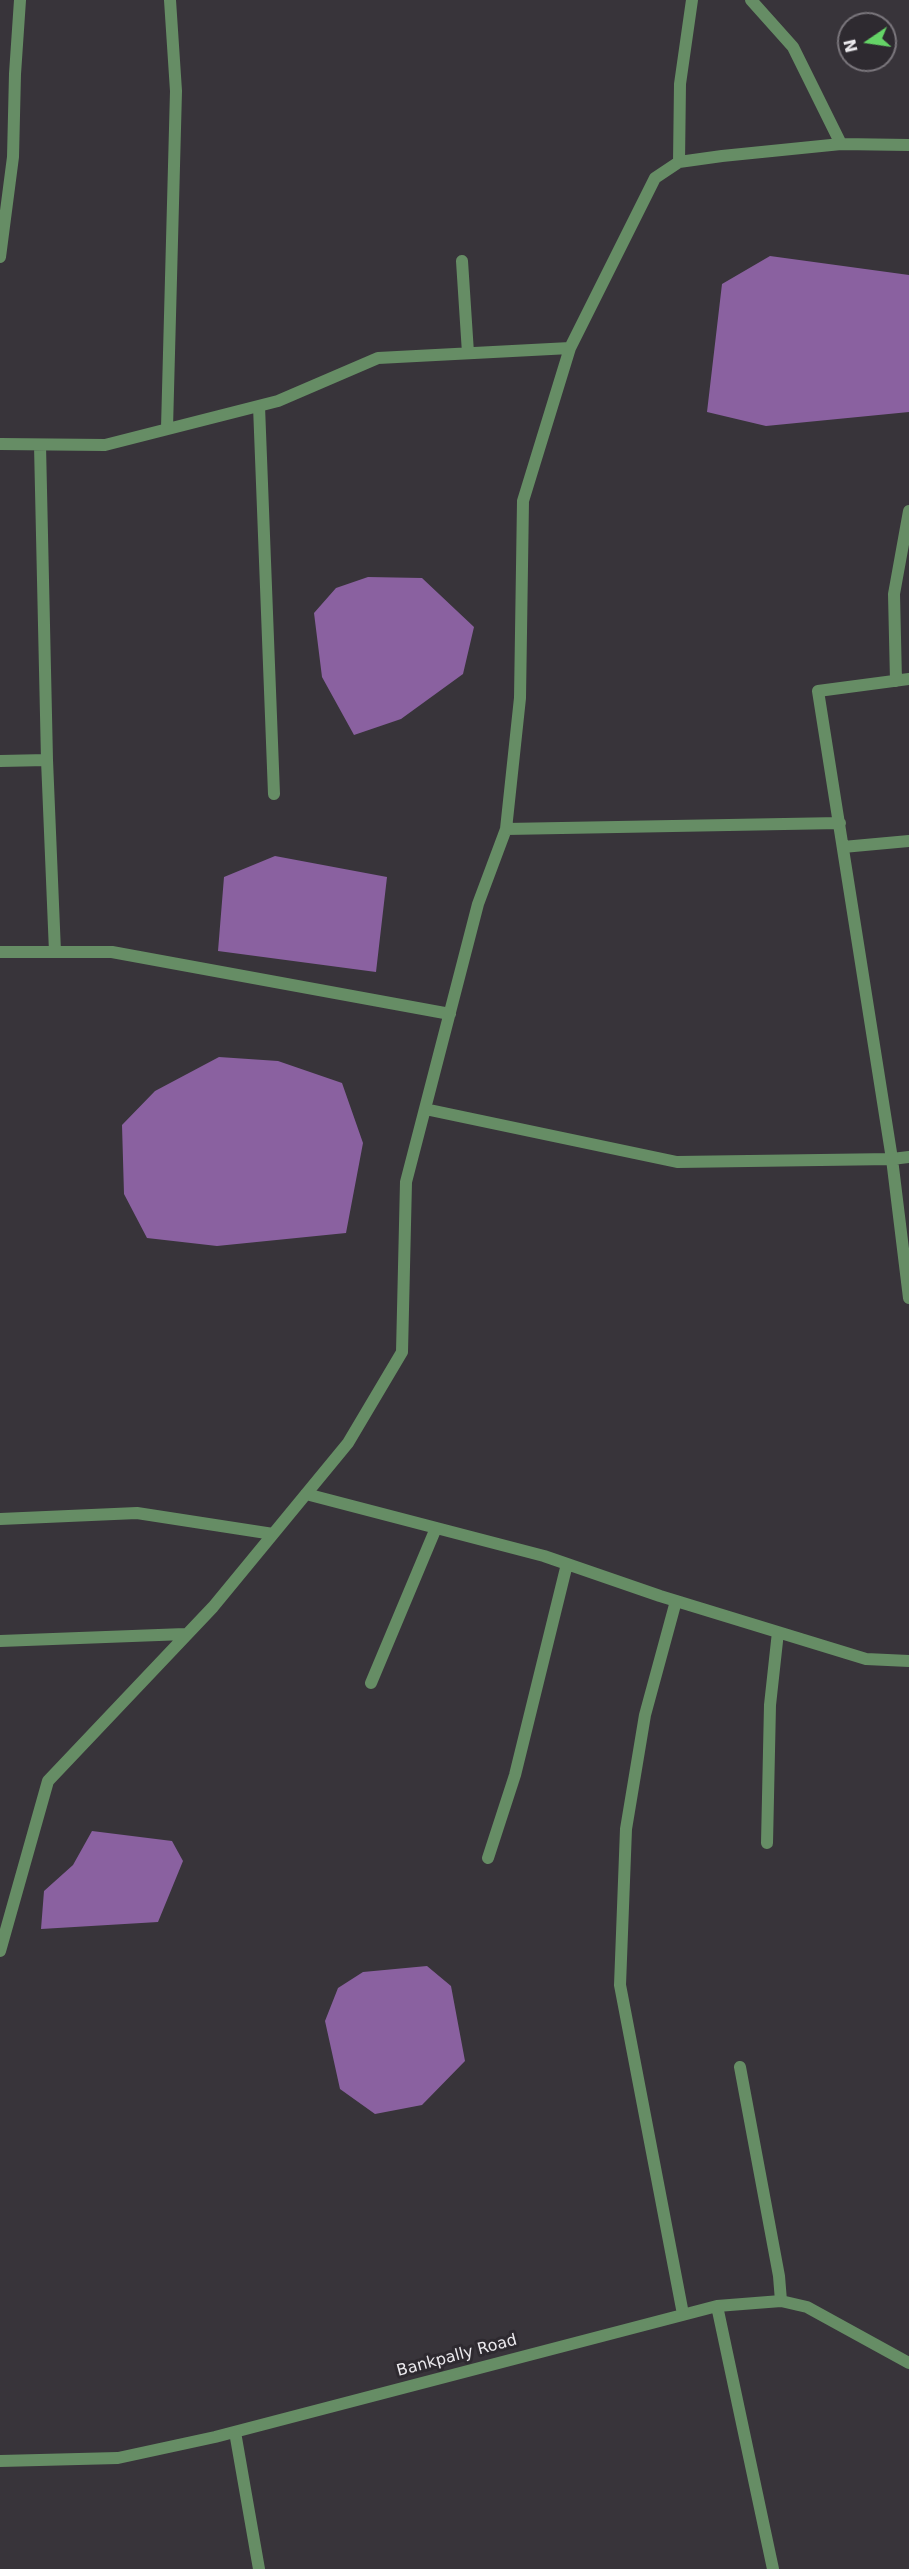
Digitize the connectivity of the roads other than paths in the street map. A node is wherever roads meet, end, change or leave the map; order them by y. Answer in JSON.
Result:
{"nodes":[{"id":1,"x":20,"y":0,"type":"edge"},
{"id":2,"x":170,"y":0,"type":"edge"},
{"id":3,"x":692,"y":0,"type":"edge"},
{"id":4,"x":751,"y":0,"type":"edge"},
{"id":5,"x":841,"y":144,"type":"junction"},
{"id":6,"x":909,"y":145,"type":"edge"},
{"id":7,"x":679,"y":162,"type":"junction"},
{"id":8,"x":0,"y":257,"type":"edge"},
{"id":9,"x":462,"y":261,"type":"dead end"},
{"id":10,"x":570,"y":348,"type":"junction"},
{"id":11,"x":468,"y":353,"type":"junction"},
{"id":12,"x":259,"y":406,"type":"junction"},
{"id":13,"x":167,"y":428,"type":"junction"},
{"id":14,"x":0,"y":444,"type":"edge"},
{"id":15,"x":40,"y":445,"type":"junction"},
{"id":16,"x":909,"y":511,"type":"edge"},
{"id":17,"x":909,"y":680,"type":"edge"},
{"id":18,"x":896,"y":681,"type":"junction"},
{"id":19,"x":47,"y":760,"type":"junction"},
{"id":20,"x":0,"y":761,"type":"edge"},
{"id":21,"x":274,"y":794,"type":"dead end"},
{"id":22,"x":840,"y":823,"type":"junction"},
{"id":23,"x":506,"y":829,"type":"junction"},
{"id":24,"x":909,"y":841,"type":"edge"},
{"id":25,"x":843,"y":847,"type":"junction"},
{"id":26,"x":0,"y":952,"type":"edge"},
{"id":27,"x":55,"y":952,"type":"junction"},
{"id":28,"x":450,"y":1014,"type":"junction"},
{"id":29,"x":425,"y":1109,"type":"junction"},
{"id":30,"x":909,"y":1157,"type":"edge"},
{"id":31,"x":892,"y":1159,"type":"junction"},
{"id":32,"x":909,"y":1298,"type":"edge"},
{"id":33,"x":306,"y":1494,"type":"junction"},
{"id":34,"x":0,"y":1519,"type":"edge"},
{"id":35,"x":435,"y":1528,"type":"junction"},
{"id":36,"x":273,"y":1534,"type":"junction"},
{"id":37,"x":567,"y":1564,"type":"junction"},
{"id":38,"x":676,"y":1601,"type":"junction"},
{"id":39,"x":778,"y":1632,"type":"junction"},
{"id":40,"x":185,"y":1634,"type":"junction"},
{"id":41,"x":0,"y":1641,"type":"edge"},
{"id":42,"x":909,"y":1660,"type":"edge"},
{"id":43,"x":371,"y":1683,"type":"dead end"},
{"id":44,"x":767,"y":1843,"type":"dead end"},
{"id":45,"x":488,"y":1858,"type":"dead end"},
{"id":46,"x":0,"y":1951,"type":"edge"},
{"id":47,"x":740,"y":2067,"type":"dead end"},
{"id":48,"x":781,"y":2301,"type":"junction"},
{"id":49,"x":717,"y":2306,"type":"junction"},
{"id":50,"x":683,"y":2314,"type":"junction"},
{"id":51,"x":909,"y":2363,"type":"edge"},
{"id":52,"x":235,"y":2432,"type":"junction"},
{"id":53,"x":0,"y":2461,"type":"edge"},
{"id":54,"x":259,"y":2569,"type":"edge"},
{"id":55,"x":773,"y":2569,"type":"edge"}],
"edges":[{"from":1,"to":8,"type":"street"},
{"from":2,"to":13,"type":"street"},
{"from":3,"to":7,"type":"street"},
{"from":4,"to":5,"type":"street"},
{"from":5,"to":6,"type":"street"},
{"from":5,"to":7,"type":"street"},
{"from":7,"to":10,"type":"street"},
{"from":9,"to":11,"type":"street"},
{"from":10,"to":11,"type":"street"},
{"from":10,"to":23,"type":"street"},
{"from":11,"to":12,"type":"street"},
{"from":12,"to":13,"type":"street"},
{"from":12,"to":21,"type":"street"},
{"from":13,"to":15,"type":"street"},
{"from":14,"to":15,"type":"street"},
{"from":15,"to":19,"type":"street"},
{"from":16,"to":18,"type":"street"},
{"from":17,"to":18,"type":"street"},
{"from":18,"to":22,"type":"street"},
{"from":19,"to":20,"type":"street"},
{"from":19,"to":27,"type":"street"},
{"from":22,"to":23,"type":"street"},
{"from":22,"to":25,"type":"street"},
{"from":23,"to":28,"type":"street"},
{"from":24,"to":25,"type":"street"},
{"from":25,"to":31,"type":"street"},
{"from":26,"to":27,"type":"street"},
{"from":27,"to":28,"type":"street"},
{"from":28,"to":29,"type":"street"},
{"from":29,"to":31,"type":"street"},
{"from":29,"to":33,"type":"street"},
{"from":30,"to":31,"type":"street"},
{"from":31,"to":32,"type":"street"},
{"from":33,"to":35,"type":"street"},
{"from":33,"to":36,"type":"street"},
{"from":34,"to":36,"type":"street"},
{"from":35,"to":37,"type":"street"},
{"from":35,"to":43,"type":"street"},
{"from":36,"to":40,"type":"street"},
{"from":37,"to":38,"type":"street"},
{"from":37,"to":45,"type":"street"},
{"from":38,"to":39,"type":"street"},
{"from":38,"to":50,"type":"street"},
{"from":39,"to":42,"type":"street"},
{"from":39,"to":44,"type":"street"},
{"from":40,"to":41,"type":"street"},
{"from":40,"to":46,"type":"street"},
{"from":47,"to":48,"type":"street"},
{"from":48,"to":49,"type":"street","name":"Bankpally Road"},
{"from":48,"to":51,"type":"street","name":"Bankpally Road"},
{"from":49,"to":50,"type":"street","name":"Bankpally Road"},
{"from":49,"to":55,"type":"street"},
{"from":50,"to":52,"type":"street","name":"Bankpally Road"},
{"from":52,"to":53,"type":"street","name":"Bankpally Road"},
{"from":52,"to":54,"type":"street"}]}
